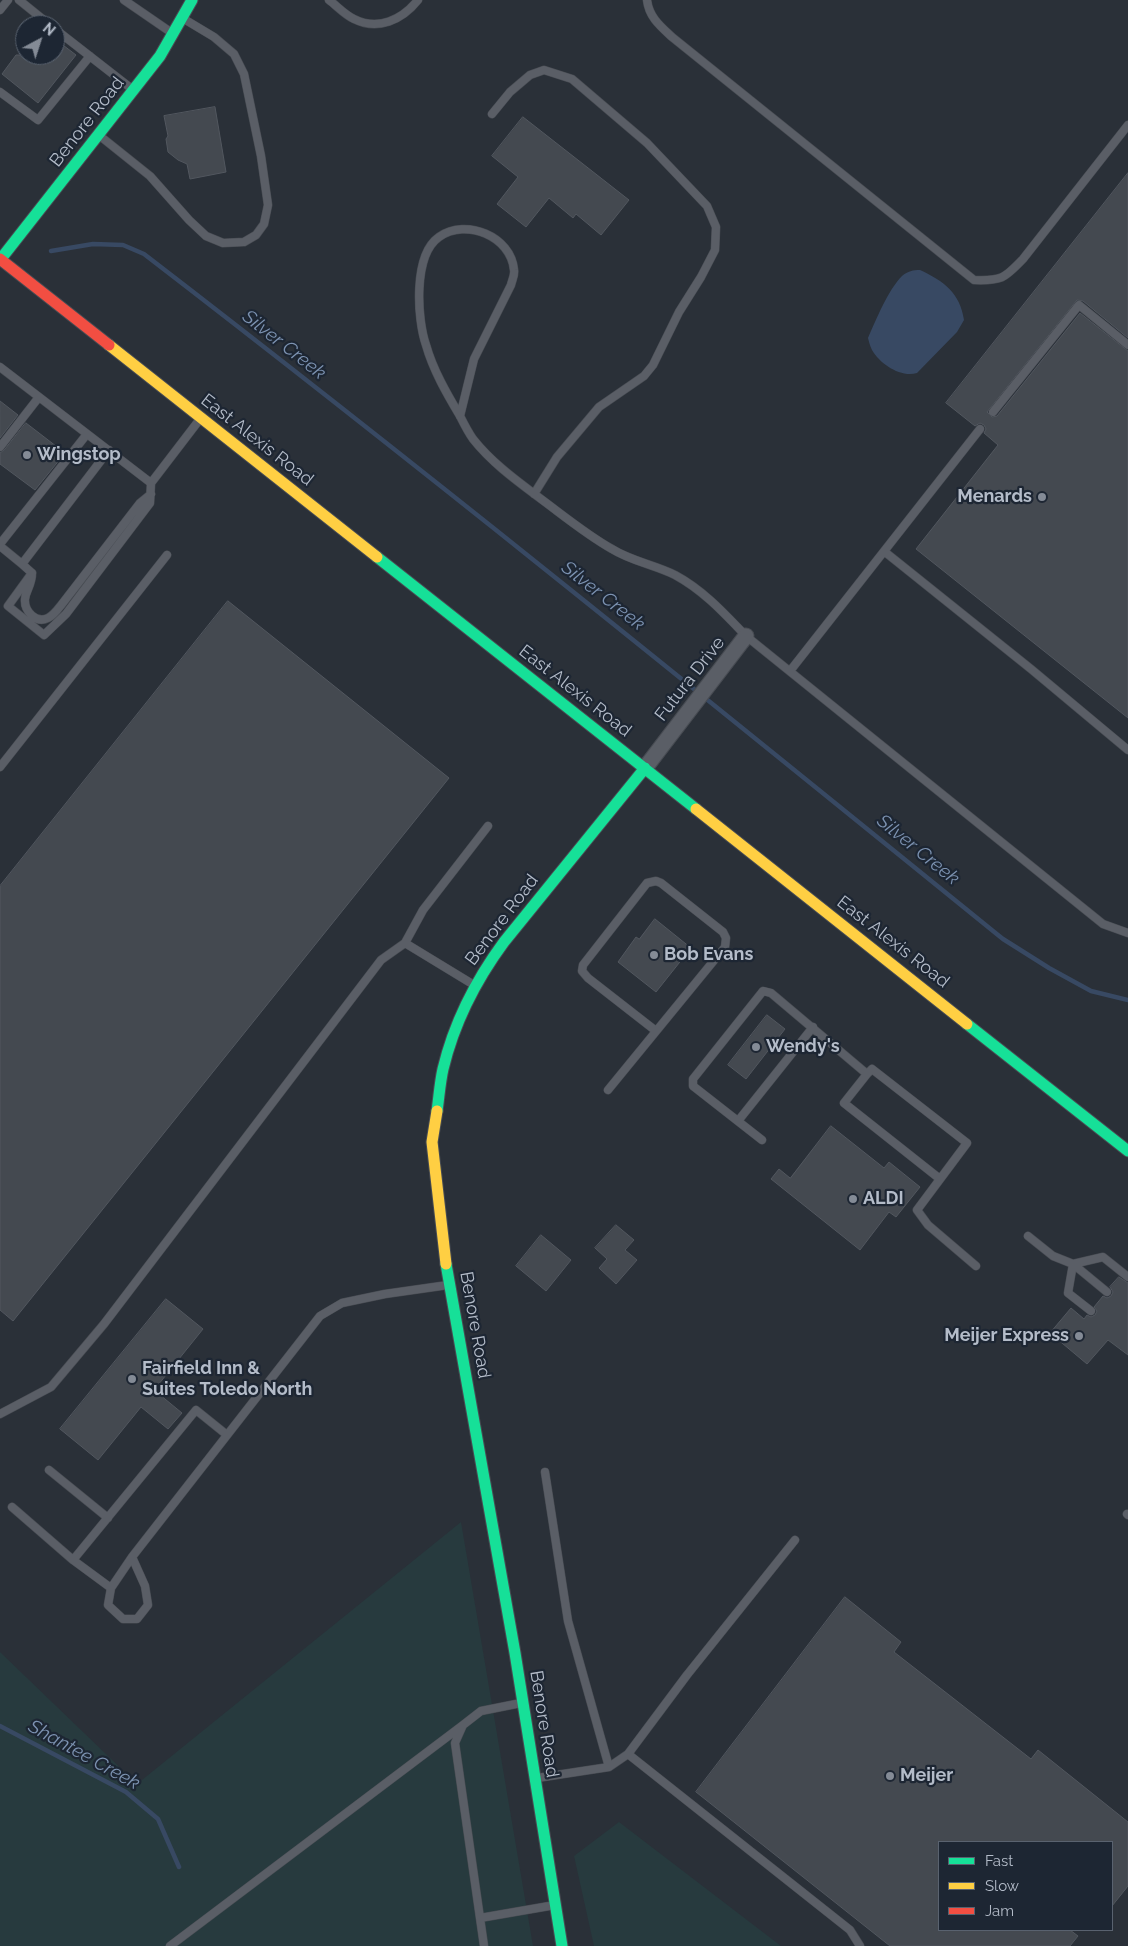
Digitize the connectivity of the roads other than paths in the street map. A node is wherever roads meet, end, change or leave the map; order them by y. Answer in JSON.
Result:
{"nodes":[{"id":1,"x":8,"y":0,"type":"edge"},
{"id":2,"x":19,"y":0,"type":"edge"},
{"id":3,"x":124,"y":0,"type":"edge"},
{"id":4,"x":192,"y":0,"type":"edge"},
{"id":5,"x":329,"y":0,"type":"edge"},
{"id":6,"x":418,"y":0,"type":"edge"},
{"id":7,"x":647,"y":0,"type":"edge"},
{"id":8,"x":0,"y":10,"type":"edge"},
{"id":9,"x":38,"y":15,"type":"edge"},
{"id":10,"x":183,"y":18,"type":"junction"},
{"id":11,"x":174,"y":34,"type":"junction"},
{"id":12,"x":65,"y":37,"type":"edge"},
{"id":13,"x":90,"y":56,"type":"junction"},
{"id":14,"x":134,"y":91,"type":"junction"},
{"id":15,"x":0,"y":92,"type":"edge"},
{"id":16,"x":492,"y":114,"type":"dead end"},
{"id":17,"x":1128,"y":125,"type":"edge"},
{"id":18,"x":99,"y":135,"type":"junction"},
{"id":19,"x":0,"y":259,"type":"edge"},
{"id":20,"x":1128,"y":345,"type":"edge"},
{"id":21,"x":0,"y":367,"type":"edge"},
{"id":22,"x":39,"y":397,"type":"junction"},
{"id":23,"x":993,"y":412,"type":"dead end"},
{"id":24,"x":460,"y":416,"type":"junction"},
{"id":25,"x":201,"y":418,"type":"junction"},
{"id":26,"x":980,"y":429,"type":"dead end"},
{"id":27,"x":87,"y":434,"type":"junction"},
{"id":28,"x":0,"y":447,"type":"edge"},
{"id":29,"x":109,"y":450,"type":"junction"},
{"id":30,"x":151,"y":483,"type":"junction"},
{"id":31,"x":151,"y":494,"type":"junction"},
{"id":32,"x":534,"y":494,"type":"junction"},
{"id":33,"x":0,"y":545,"type":"edge"},
{"id":34,"x":885,"y":552,"type":"junction"},
{"id":35,"x":167,"y":555,"type":"dead end"},
{"id":36,"x":22,"y":564,"type":"junction"},
{"id":37,"x":32,"y":573,"type":"junction"},
{"id":38,"x":746,"y":636,"type":"junction"},
{"id":39,"x":790,"y":671,"type":"junction"},
{"id":40,"x":1128,"y":750,"type":"edge"},
{"id":41,"x":0,"y":767,"type":"edge"},
{"id":42,"x":645,"y":768,"type":"junction"},
{"id":43,"x":488,"y":826,"type":"dead end"},
{"id":44,"x":1128,"y":933,"type":"edge"},
{"id":45,"x":405,"y":944,"type":"junction"},
{"id":46,"x":475,"y":986,"type":"junction"},
{"id":47,"x":813,"y":1027,"type":"junction"},
{"id":48,"x":656,"y":1031,"type":"junction"},
{"id":49,"x":868,"y":1074,"type":"junction"},
{"id":50,"x":608,"y":1090,"type":"dead end"},
{"id":51,"x":738,"y":1121,"type":"junction"},
{"id":52,"x":762,"y":1140,"type":"dead end"},
{"id":53,"x":1128,"y":1151,"type":"edge"},
{"id":54,"x":940,"y":1179,"type":"junction"},
{"id":55,"x":1028,"y":1236,"type":"dead end"},
{"id":56,"x":1073,"y":1264,"type":"junction"},
{"id":57,"x":976,"y":1266,"type":"dead end"},
{"id":58,"x":1128,"y":1277,"type":"edge"},
{"id":59,"x":450,"y":1285,"type":"junction"},
{"id":60,"x":1107,"y":1292,"type":"dead end"},
{"id":61,"x":1091,"y":1311,"type":"dead end"},
{"id":62,"x":0,"y":1414,"type":"edge"},
{"id":63,"x":227,"y":1435,"type":"junction"},
{"id":64,"x":49,"y":1470,"type":"dead end"},
{"id":65,"x":545,"y":1472,"type":"dead end"},
{"id":66,"x":12,"y":1507,"type":"dead end"},
{"id":67,"x":108,"y":1518,"type":"junction"},
{"id":68,"x":795,"y":1540,"type":"dead end"},
{"id":69,"x":132,"y":1558,"type":"junction"},
{"id":70,"x":73,"y":1560,"type":"junction"},
{"id":71,"x":111,"y":1588,"type":"junction"},
{"id":72,"x":523,"y":1702,"type":"junction"},
{"id":73,"x":463,"y":1725,"type":"junction"},
{"id":74,"x":628,"y":1754,"type":"junction"},
{"id":75,"x":609,"y":1767,"type":"junction"},
{"id":76,"x":535,"y":1778,"type":"junction"},
{"id":77,"x":556,"y":1905,"type":"junction"},
{"id":78,"x":480,"y":1918,"type":"junction"},
{"id":79,"x":170,"y":1946,"type":"edge"},
{"id":80,"x":484,"y":1946,"type":"edge"},
{"id":81,"x":562,"y":1946,"type":"edge"},
{"id":82,"x":860,"y":1946,"type":"edge"}],
"edges":[{"from":1,"to":8,"type":"lane"},
{"from":2,"to":9,"type":"lane"},
{"from":3,"to":11,"type":"lane"},
{"from":4,"to":10,"type":"main road","name":"Benore Road"},
{"from":5,"to":6,"type":"lane"},
{"from":7,"to":17,"type":"lane"},
{"from":10,"to":11,"type":"main road","name":"Benore Road"},
{"from":10,"to":18,"type":"lane"},
{"from":11,"to":14,"type":"main road","name":"Benore Road"},
{"from":12,"to":13,"type":"lane"},
{"from":13,"to":14,"type":"lane"},
{"from":13,"to":15,"type":"lane"},
{"from":14,"to":18,"type":"main road","name":"Benore Road"},
{"from":16,"to":32,"type":"lane"},
{"from":18,"to":19,"type":"main road","name":"Benore Road"},
{"from":19,"to":25,"type":"main road","name":"East Alexis Road"},
{"from":20,"to":23,"type":"lane"},
{"from":21,"to":22,"type":"lane"},
{"from":22,"to":27,"type":"lane"},
{"from":22,"to":28,"type":"lane"},
{"from":24,"to":24,"type":"lane"},
{"from":24,"to":32,"type":"lane"},
{"from":25,"to":30,"type":"lane"},
{"from":25,"to":42,"type":"main road","name":"East Alexis Road"},
{"from":26,"to":34,"type":"lane"},
{"from":27,"to":29,"type":"lane"},
{"from":27,"to":33,"type":"lane"},
{"from":29,"to":30,"type":"lane"},
{"from":29,"to":36,"type":"lane"},
{"from":30,"to":31,"type":"lane"},
{"from":31,"to":37,"type":"lane"},
{"from":31,"to":37,"type":"lane"},
{"from":32,"to":38,"type":"lane"},
{"from":33,"to":36,"type":"lane"},
{"from":34,"to":39,"type":"lane"},
{"from":34,"to":40,"type":"lane"},
{"from":35,"to":41,"type":"lane"},
{"from":36,"to":37,"type":"lane"},
{"from":38,"to":39,"type":"lane"},
{"from":38,"to":42,"type":"street","name":"Futura Drive"},
{"from":39,"to":44,"type":"lane"},
{"from":42,"to":46,"type":"main road","name":"Benore Road"},
{"from":42,"to":53,"type":"main road","name":"East Alexis Road"},
{"from":43,"to":45,"type":"lane"},
{"from":45,"to":46,"type":"lane"},
{"from":45,"to":62,"type":"lane"},
{"from":46,"to":59,"type":"main road","name":"Benore Road"},
{"from":47,"to":49,"type":"lane"},
{"from":47,"to":51,"type":"lane"},
{"from":47,"to":51,"type":"lane"},
{"from":48,"to":48,"type":"lane"},
{"from":48,"to":50,"type":"lane"},
{"from":49,"to":54,"type":"lane"},
{"from":49,"to":54,"type":"lane"},
{"from":51,"to":52,"type":"lane"},
{"from":54,"to":57,"type":"lane"},
{"from":55,"to":56,"type":"lane"},
{"from":56,"to":58,"type":"lane"},
{"from":56,"to":60,"type":"lane"},
{"from":56,"to":61,"type":"lane"},
{"from":59,"to":63,"type":"lane"},
{"from":59,"to":72,"type":"main road","name":"Benore Road"},
{"from":63,"to":67,"type":"lane"},
{"from":63,"to":69,"type":"lane"},
{"from":64,"to":67,"type":"lane"},
{"from":65,"to":75,"type":"lane"},
{"from":66,"to":70,"type":"lane"},
{"from":67,"to":70,"type":"lane"},
{"from":68,"to":74,"type":"lane"},
{"from":69,"to":71,"type":"lane"},
{"from":69,"to":71,"type":"lane"},
{"from":70,"to":71,"type":"lane"},
{"from":72,"to":73,"type":"lane"},
{"from":72,"to":76,"type":"main road","name":"Benore Road"},
{"from":73,"to":78,"type":"lane"},
{"from":73,"to":79,"type":"lane"},
{"from":74,"to":75,"type":"lane"},
{"from":74,"to":82,"type":"lane"},
{"from":75,"to":76,"type":"lane"},
{"from":76,"to":77,"type":"main road","name":"Benore Road"},
{"from":77,"to":78,"type":"lane"},
{"from":77,"to":81,"type":"main road","name":"Benore Road"},
{"from":78,"to":80,"type":"lane"}]}
